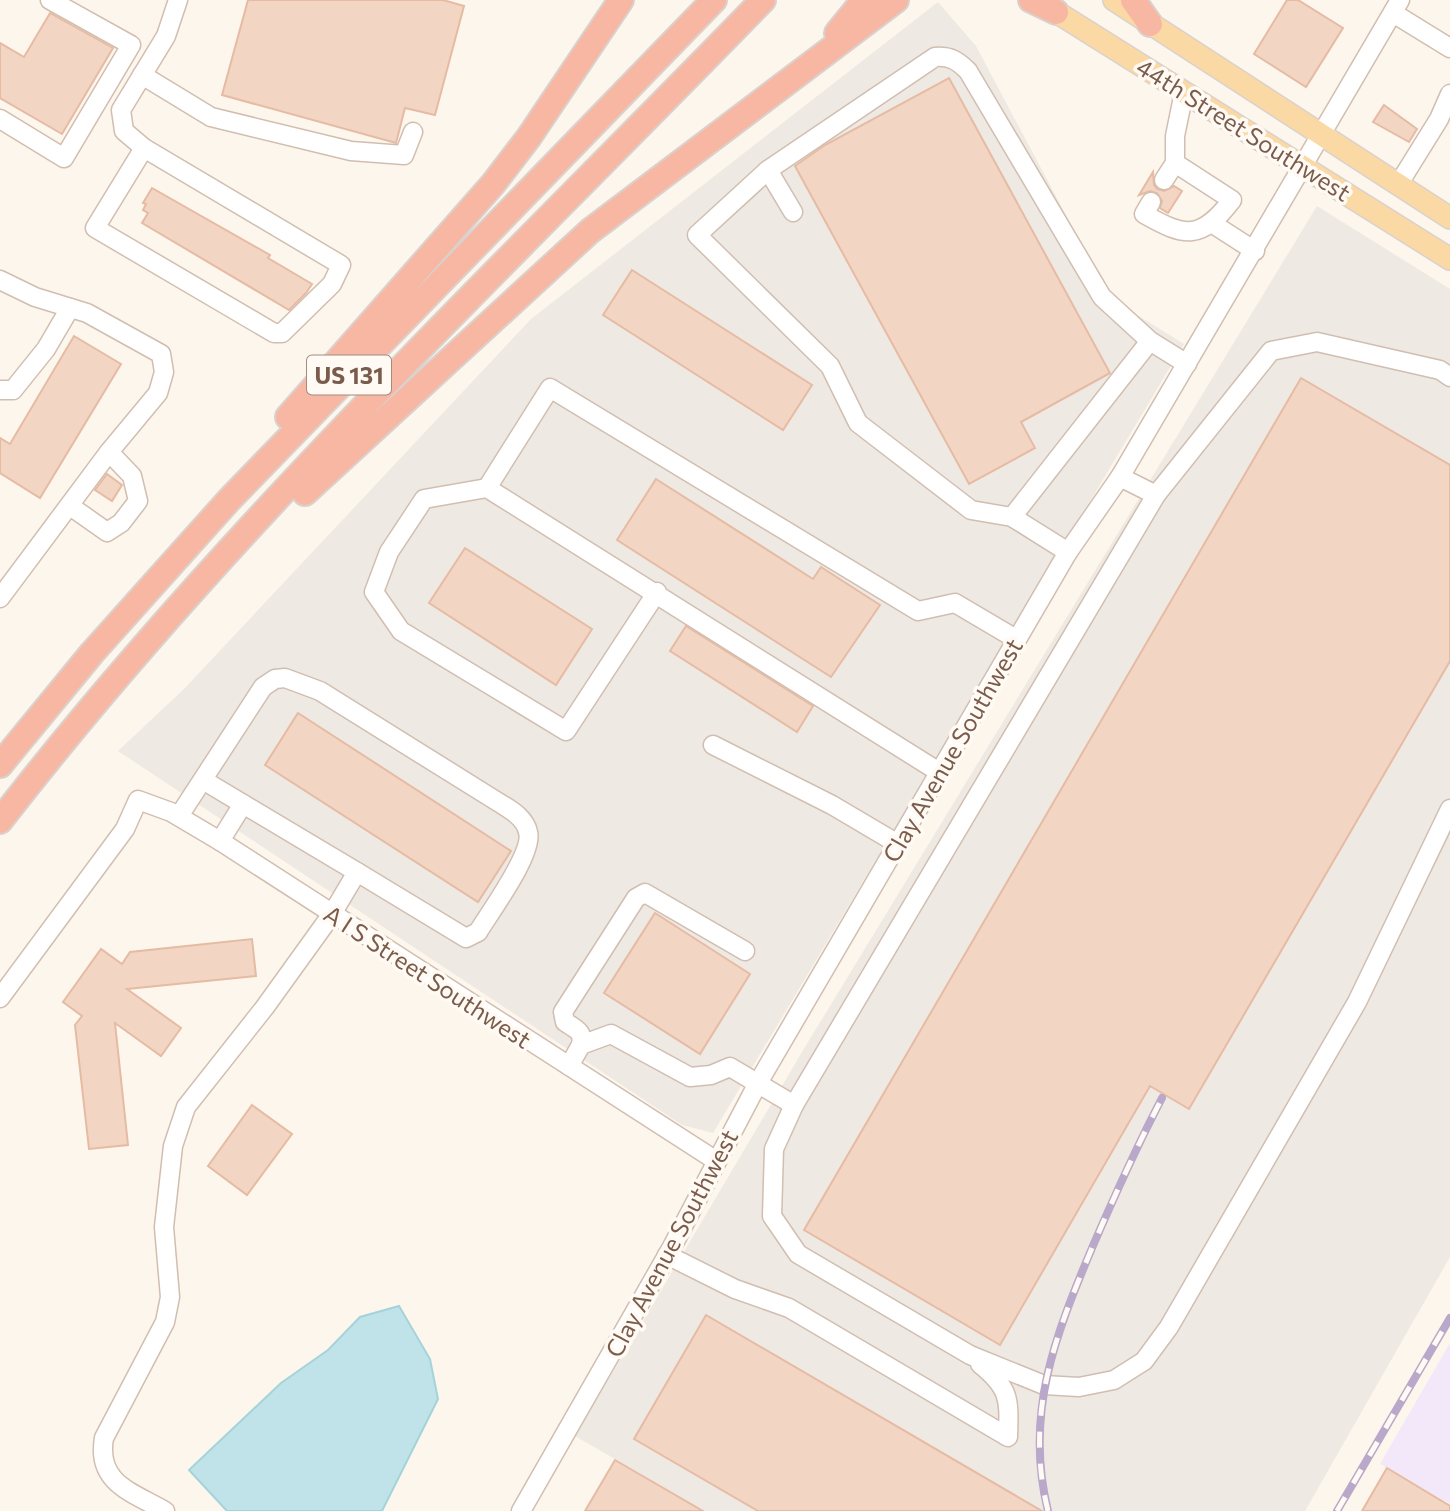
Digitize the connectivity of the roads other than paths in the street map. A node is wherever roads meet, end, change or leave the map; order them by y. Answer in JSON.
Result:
{"nodes":[{"id":1,"x":50,"y":0,"type":"edge"},
{"id":2,"x":178,"y":0,"type":"edge"},
{"id":3,"x":714,"y":0,"type":"edge"},
{"id":4,"x":763,"y":0,"type":"edge"},
{"id":5,"x":864,"y":0,"type":"edge"},
{"id":6,"x":896,"y":0,"type":"edge"},
{"id":7,"x":1031,"y":0,"type":"edge"},
{"id":8,"x":1114,"y":0,"type":"edge"},
{"id":9,"x":1133,"y":0,"type":"edge"},
{"id":10,"x":618,"y":4,"type":"edge"},
{"id":11,"x":1392,"y":5,"type":"edge"},
{"id":12,"x":1047,"y":6,"type":"edge"},
{"id":13,"x":1150,"y":24,"type":"junction"},
{"id":14,"x":1450,"y":48,"type":"edge"},
{"id":15,"x":142,"y":75,"type":"junction"},
{"id":16,"x":791,"y":77,"type":"junction"},
{"id":17,"x":1184,"y":92,"type":"junction"},
{"id":18,"x":1450,"y":94,"type":"edge"},
{"id":19,"x":0,"y":119,"type":"edge"},
{"id":20,"x":413,"y":132,"type":"dead end"},
{"id":21,"x":1322,"y":137,"type":"junction"},
{"id":22,"x":144,"y":148,"type":"junction"},
{"id":23,"x":1175,"y":163,"type":"junction"},
{"id":24,"x":1305,"y":168,"type":"junction"},
{"id":25,"x":768,"y":170,"type":"junction"},
{"id":26,"x":1164,"y":180,"type":"dead end"},
{"id":27,"x":1398,"y":185,"type":"junction"},
{"id":28,"x":1147,"y":208,"type":"dead end"},
{"id":29,"x":793,"y":212,"type":"dead end"},
{"id":30,"x":1450,"y":218,"type":"edge"},
{"id":31,"x":1213,"y":223,"type":"junction"},
{"id":32,"x":1255,"y":251,"type":"junction"},
{"id":33,"x":1450,"y":259,"type":"edge"},
{"id":34,"x":0,"y":280,"type":"edge"},
{"id":35,"x":70,"y":308,"type":"junction"},
{"id":36,"x":1150,"y":341,"type":"junction"},
{"id":37,"x":1187,"y":364,"type":"junction"},
{"id":38,"x":1450,"y":377,"type":"edge"},
{"id":39,"x":0,"y":390,"type":"edge"},
{"id":40,"x":109,"y":452,"type":"junction"},
{"id":41,"x":1120,"y":477,"type":"junction"},
{"id":42,"x":487,"y":488,"type":"junction"},
{"id":43,"x":1156,"y":495,"type":"junction"},
{"id":44,"x":70,"y":506,"type":"junction"},
{"id":45,"x":1012,"y":517,"type":"junction"},
{"id":46,"x":1068,"y":552,"type":"junction"},
{"id":47,"x":194,"y":590,"type":"junction"},
{"id":48,"x":657,"y":592,"type":"junction"},
{"id":49,"x":0,"y":598,"type":"edge"},
{"id":50,"x":1016,"y":639,"type":"junction"},
{"id":51,"x":92,"y":653,"type":"junction"},
{"id":52,"x":713,"y":745,"type":"dead end"},
{"id":53,"x":0,"y":765,"type":"edge"},
{"id":54,"x":939,"y":772,"type":"junction"},
{"id":55,"x":203,"y":780,"type":"junction"},
{"id":56,"x":243,"y":804,"type":"junction"},
{"id":57,"x":1450,"y":809,"type":"edge"},
{"id":58,"x":179,"y":816,"type":"junction"},
{"id":59,"x":0,"y":821,"type":"edge"},
{"id":60,"x":220,"y":841,"type":"junction"},
{"id":61,"x":898,"y":844,"type":"junction"},
{"id":62,"x":357,"y":872,"type":"junction"},
{"id":63,"x":332,"y":914,"type":"junction"},
{"id":64,"x":745,"y":951,"type":"dead end"},
{"id":65,"x":0,"y":998,"type":"edge"},
{"id":66,"x":581,"y":1045,"type":"junction"},
{"id":67,"x":569,"y":1066,"type":"junction"},
{"id":68,"x":758,"y":1083,"type":"junction"},
{"id":69,"x":794,"y":1105,"type":"junction"},
{"id":70,"x":715,"y":1160,"type":"junction"},
{"id":71,"x":667,"y":1255,"type":"junction"},
{"id":72,"x":970,"y":1355,"type":"junction"},
{"id":73,"x":165,"y":1511,"type":"edge"},
{"id":74,"x":521,"y":1511,"type":"edge"}],
"edges":[{"from":1,"to":19,"type":"street"},
{"from":2,"to":15,"type":"street"},
{"from":3,"to":51,"type":"highway","number":"US 131"},
{"from":4,"to":47,"type":"highway","number":"US 131"},
{"from":5,"to":16,"type":"highway"},
{"from":6,"to":16,"type":"highway"},
{"from":7,"to":12,"type":"highway"},
{"from":8,"to":13,"type":"main road","name":"44th Street Southwest"},
{"from":9,"to":13,"type":"highway"},
{"from":10,"to":51,"type":"highway"},
{"from":11,"to":14,"type":"street"},
{"from":11,"to":21,"type":"street","name":"Clay Avenue Southwest"},
{"from":12,"to":17,"type":"main road","name":"44th Street Southwest"},
{"from":13,"to":21,"type":"main road","name":"44th Street Southwest"},
{"from":15,"to":20,"type":"street"},
{"from":15,"to":22,"type":"street"},
{"from":16,"to":47,"type":"highway"},
{"from":17,"to":23,"type":"street"},
{"from":17,"to":24,"type":"main road","name":"44th Street Southwest"},
{"from":18,"to":27,"type":"street"},
{"from":21,"to":24,"type":"street","name":"Clay Avenue Southwest"},
{"from":21,"to":27,"type":"main road","name":"44th Street Southwest"},
{"from":22,"to":22,"type":"street"},
{"from":23,"to":26,"type":"street"},
{"from":23,"to":31,"type":"street"},
{"from":24,"to":32,"type":"street","name":"Clay Avenue Southwest"},
{"from":24,"to":33,"type":"main road","name":"44th Street Southwest"},
{"from":25,"to":29,"type":"street"},
{"from":25,"to":36,"type":"street"},
{"from":25,"to":45,"type":"street"},
{"from":27,"to":30,"type":"main road","name":"44th Street Southwest"},
{"from":28,"to":31,"type":"street"},
{"from":31,"to":32,"type":"street"},
{"from":32,"to":37,"type":"street","name":"Clay Avenue Southwest"},
{"from":34,"to":35,"type":"street"},
{"from":35,"to":39,"type":"street"},
{"from":35,"to":40,"type":"street"},
{"from":36,"to":37,"type":"street"},
{"from":36,"to":45,"type":"street"},
{"from":37,"to":41,"type":"street","name":"Clay Avenue Southwest"},
{"from":38,"to":43,"type":"street"},
{"from":40,"to":44,"type":"street"},
{"from":40,"to":44,"type":"street"},
{"from":41,"to":43,"type":"street"},
{"from":41,"to":46,"type":"street","name":"Clay Avenue Southwest"},
{"from":42,"to":48,"type":"street"},
{"from":42,"to":48,"type":"street"},
{"from":42,"to":50,"type":"street"},
{"from":43,"to":69,"type":"street"},
{"from":44,"to":49,"type":"street"},
{"from":45,"to":46,"type":"street"},
{"from":46,"to":50,"type":"street","name":"Clay Avenue Southwest"},
{"from":47,"to":59,"type":"highway","number":"US 131"},
{"from":48,"to":54,"type":"street"},
{"from":50,"to":54,"type":"street","name":"Clay Avenue Southwest"},
{"from":51,"to":53,"type":"highway","number":"US 131"},
{"from":52,"to":61,"type":"street"},
{"from":54,"to":61,"type":"street","name":"Clay Avenue Southwest"},
{"from":55,"to":56,"type":"street"},
{"from":55,"to":58,"type":"street"},
{"from":55,"to":62,"type":"street"},
{"from":56,"to":60,"type":"street"},
{"from":56,"to":62,"type":"street"},
{"from":57,"to":72,"type":"street"},
{"from":58,"to":60,"type":"street","name":"A I S Street Southwest"},
{"from":58,"to":65,"type":"street","name":"A I S Street Southwest"},
{"from":60,"to":63,"type":"street","name":"A I S Street Southwest"},
{"from":61,"to":68,"type":"street","name":"Clay Avenue Southwest"},
{"from":62,"to":63,"type":"street"},
{"from":63,"to":67,"type":"street","name":"A I S Street Southwest"},
{"from":63,"to":73,"type":"street"},
{"from":64,"to":66,"type":"street"},
{"from":66,"to":67,"type":"street"},
{"from":66,"to":68,"type":"street"},
{"from":67,"to":70,"type":"street","name":"A I S Street Southwest"},
{"from":68,"to":69,"type":"street"},
{"from":68,"to":70,"type":"street","name":"Clay Avenue Southwest"},
{"from":69,"to":72,"type":"street"},
{"from":70,"to":71,"type":"street","name":"Clay Avenue Southwest"},
{"from":71,"to":72,"type":"street"},
{"from":71,"to":74,"type":"street","name":"Clay Avenue Southwest"}]}
